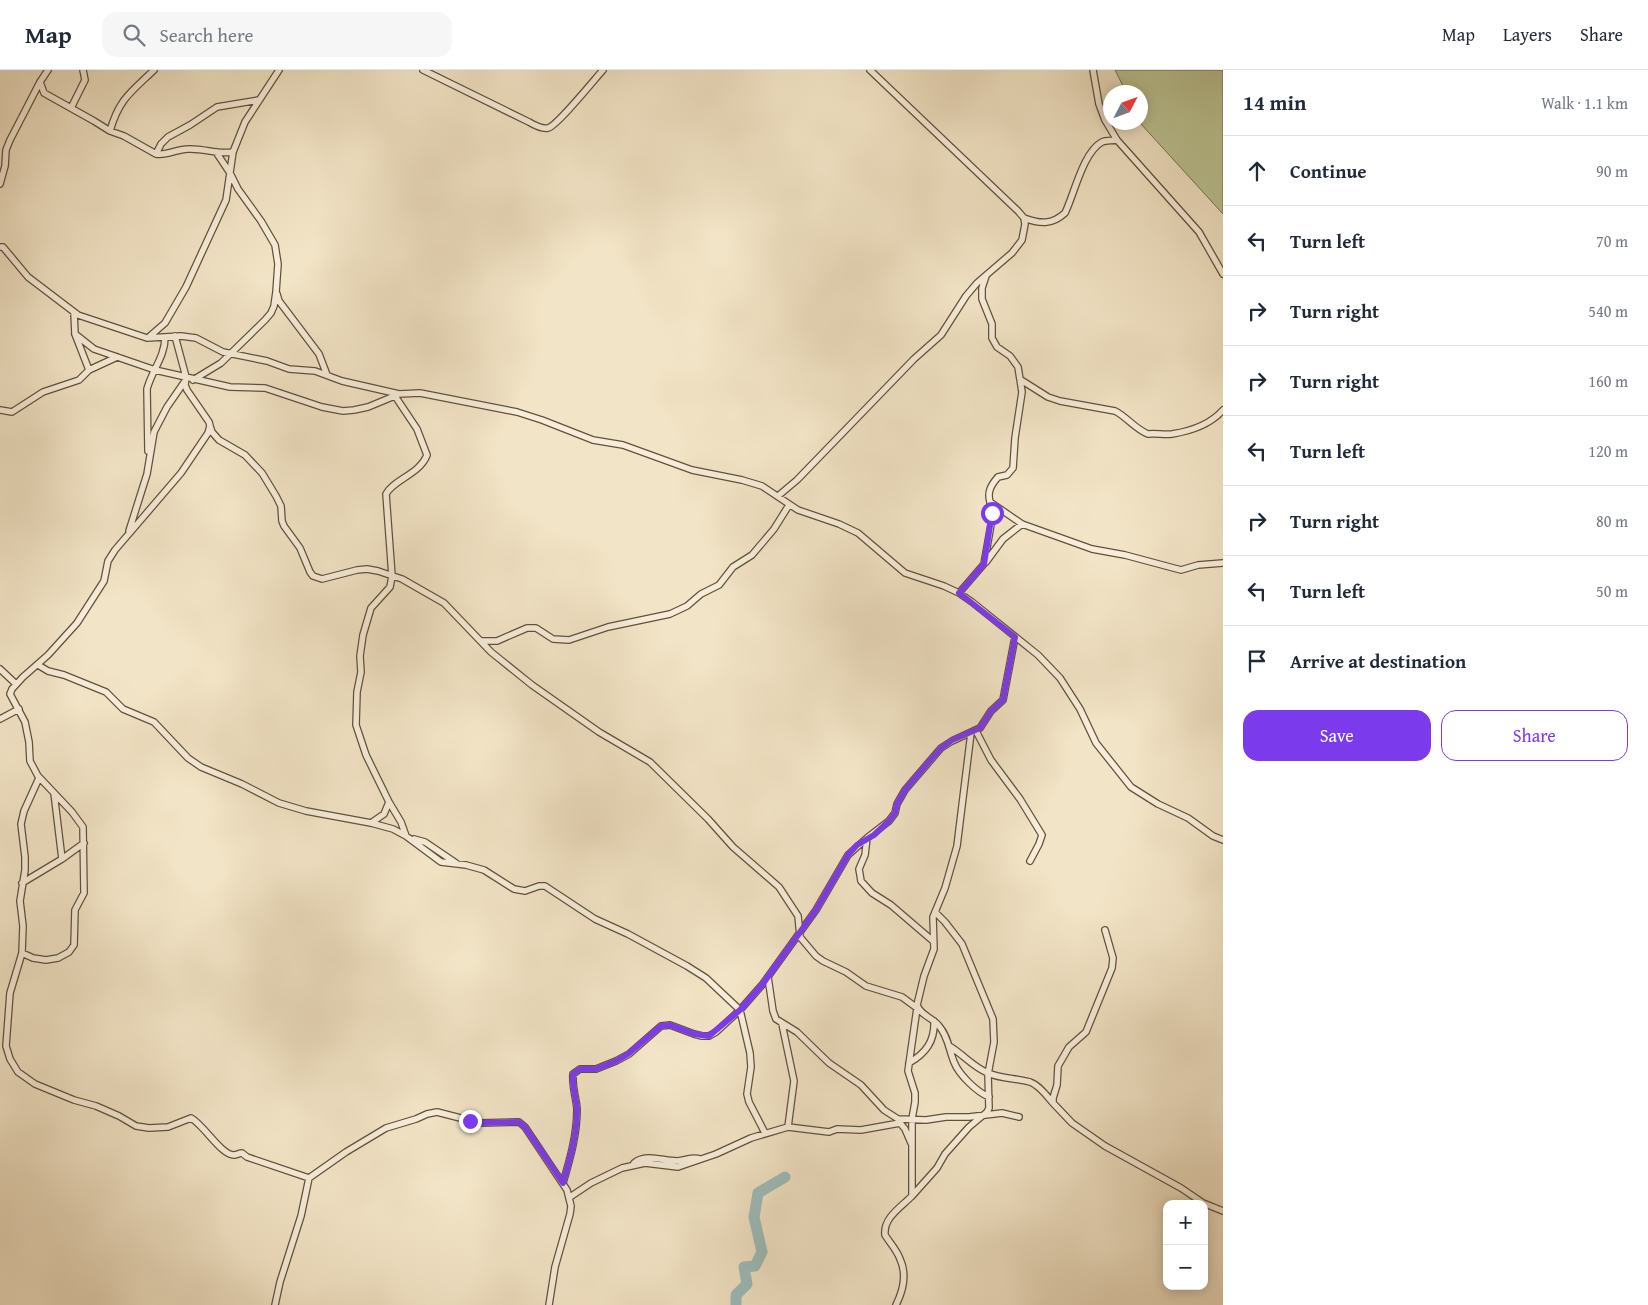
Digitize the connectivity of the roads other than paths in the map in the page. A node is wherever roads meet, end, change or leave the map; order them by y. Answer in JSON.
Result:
{"nodes":[{"id":1,"x":48,"y":70,"type":"edge"},
{"id":2,"x":83,"y":70,"type":"edge"},
{"id":3,"x":154,"y":70,"type":"edge"},
{"id":4,"x":279,"y":70,"type":"edge"},
{"id":5,"x":423,"y":70,"type":"edge"},
{"id":6,"x":603,"y":70,"type":"edge"},
{"id":7,"x":870,"y":70,"type":"edge"},
{"id":8,"x":1093,"y":70,"type":"edge"},
{"id":9,"x":40,"y":82,"type":"junction"},
{"id":10,"x":259,"y":100,"type":"junction"},
{"id":11,"x":71,"y":108,"type":"junction"},
{"id":12,"x":110,"y":131,"type":"junction"},
{"id":13,"x":1117,"y":140,"type":"junction"},
{"id":14,"x":216,"y":152,"type":"junction"},
{"id":15,"x":233,"y":152,"type":"junction"},
{"id":16,"x":156,"y":154,"type":"junction"},
{"id":17,"x":0,"y":159,"type":"edge"},
{"id":18,"x":5,"y":166,"type":"junction"},
{"id":19,"x":230,"y":173,"type":"junction"},
{"id":20,"x":0,"y":184,"type":"edge"},
{"id":21,"x":1024,"y":218,"type":"junction"},
{"id":22,"x":0,"y":247,"type":"edge"},
{"id":23,"x":1223,"y":274,"type":"edge"},
{"id":24,"x":986,"y":276,"type":"junction"},
{"id":25,"x":276,"y":292,"type":"junction"},
{"id":26,"x":74,"y":313,"type":"junction"},
{"id":27,"x":75,"y":334,"type":"junction"},
{"id":28,"x":175,"y":336,"type":"junction"},
{"id":29,"x":165,"y":337,"type":"junction"},
{"id":30,"x":147,"y":338,"type":"junction"},
{"id":31,"x":230,"y":354,"type":"junction"},
{"id":32,"x":117,"y":357,"type":"junction"},
{"id":33,"x":89,"y":370,"type":"junction"},
{"id":34,"x":155,"y":370,"type":"junction"},
{"id":35,"x":327,"y":375,"type":"junction"},
{"id":36,"x":186,"y":379,"type":"junction"},
{"id":37,"x":193,"y":380,"type":"junction"},
{"id":38,"x":1021,"y":380,"type":"junction"},
{"id":39,"x":397,"y":395,"type":"junction"},
{"id":40,"x":0,"y":410,"type":"edge"},
{"id":41,"x":1223,"y":410,"type":"edge"},
{"id":42,"x":210,"y":426,"type":"junction"},
{"id":43,"x":149,"y":465,"type":"junction"},
{"id":44,"x":778,"y":496,"type":"junction"},
{"id":45,"x":990,"y":502,"type":"junction"},
{"id":46,"x":789,"y":505,"type":"junction"},
{"id":47,"x":1022,"y":524,"type":"junction"},
{"id":48,"x":128,"y":536,"type":"junction"},
{"id":49,"x":1223,"y":563,"type":"edge"},
{"id":50,"x":984,"y":564,"type":"junction"},
{"id":51,"x":392,"y":576,"type":"junction"},
{"id":52,"x":959,"y":593,"type":"junction"},
{"id":53,"x":1015,"y":637,"type":"junction"},
{"id":54,"x":482,"y":641,"type":"junction"},
{"id":55,"x":38,"y":665,"type":"junction"},
{"id":56,"x":0,"y":670,"type":"edge"},
{"id":57,"x":16,"y":684,"type":"junction"},
{"id":58,"x":19,"y":708,"type":"junction"},
{"id":59,"x":0,"y":719,"type":"edge"},
{"id":60,"x":974,"y":732,"type":"junction"},
{"id":61,"x":38,"y":776,"type":"junction"},
{"id":62,"x":54,"y":793,"type":"junction"},
{"id":63,"x":389,"y":802,"type":"junction"},
{"id":64,"x":371,"y":823,"type":"junction"},
{"id":65,"x":408,"y":837,"type":"junction"},
{"id":66,"x":867,"y":838,"type":"junction"},
{"id":67,"x":1223,"y":840,"type":"edge"},
{"id":68,"x":84,"y":843,"type":"junction"},
{"id":69,"x":62,"y":860,"type":"junction"},
{"id":70,"x":1030,"y":861,"type":"dead end"},
{"id":71,"x":22,"y":883,"type":"junction"},
{"id":72,"x":935,"y":912,"type":"junction"},
{"id":73,"x":1105,"y":930,"type":"dead end"},
{"id":74,"x":799,"y":934,"type":"junction"},
{"id":75,"x":933,"y":941,"type":"junction"},
{"id":76,"x":22,"y":953,"type":"junction"},
{"id":77,"x":768,"y":977,"type":"junction"},
{"id":78,"x":917,"y":1008,"type":"junction"},
{"id":79,"x":740,"y":1010,"type":"junction"},
{"id":80,"x":934,"y":1021,"type":"junction"},
{"id":81,"x":782,"y":1024,"type":"junction"},
{"id":82,"x":3,"y":1034,"type":"edge"},
{"id":83,"x":949,"y":1046,"type":"junction"},
{"id":84,"x":909,"y":1063,"type":"junction"},
{"id":85,"x":988,"y":1074,"type":"junction"},
{"id":86,"x":989,"y":1097,"type":"junction"},
{"id":87,"x":1053,"y":1103,"type":"junction"},
{"id":88,"x":981,"y":1116,"type":"junction"},
{"id":89,"x":1019,"y":1117,"type":"dead end"},
{"id":90,"x":912,"y":1120,"type":"junction"},
{"id":91,"x":899,"y":1121,"type":"junction"},
{"id":92,"x":788,"y":1127,"type":"junction"},
{"id":93,"x":765,"y":1133,"type":"junction"},
{"id":94,"x":912,"y":1145,"type":"junction"},
{"id":95,"x":308,"y":1178,"type":"junction"},
{"id":96,"x":563,"y":1183,"type":"junction"},
{"id":97,"x":912,"y":1196,"type":"junction"},
{"id":98,"x":570,"y":1197,"type":"junction"},
{"id":99,"x":1223,"y":1211,"type":"edge"},
{"id":100,"x":275,"y":1305,"type":"edge"},
{"id":101,"x":549,"y":1305,"type":"edge"},
{"id":102,"x":896,"y":1305,"type":"edge"}],
"edges":[{"from":1,"to":9,"type":"street"},
{"from":2,"to":11,"type":"street"},
{"from":3,"to":12,"type":"street"},
{"from":4,"to":10,"type":"street"},
{"from":5,"to":6,"type":"street"},
{"from":7,"to":21,"type":"street"},
{"from":8,"to":13,"type":"street"},
{"from":9,"to":11,"type":"street"},
{"from":9,"to":18,"type":"street"},
{"from":10,"to":15,"type":"street"},
{"from":10,"to":16,"type":"street"},
{"from":11,"to":12,"type":"street"},
{"from":12,"to":16,"type":"street"},
{"from":13,"to":21,"type":"street"},
{"from":13,"to":23,"type":"street"},
{"from":14,"to":15,"type":"street"},
{"from":14,"to":16,"type":"street"},
{"from":14,"to":19,"type":"street"},
{"from":15,"to":19,"type":"street"},
{"from":17,"to":18,"type":"street"},
{"from":18,"to":20,"type":"street"},
{"from":19,"to":25,"type":"street"},
{"from":19,"to":30,"type":"street"},
{"from":21,"to":24,"type":"street"},
{"from":22,"to":26,"type":"street"},
{"from":24,"to":38,"type":"street"},
{"from":24,"to":44,"type":"street"},
{"from":25,"to":31,"type":"street"},
{"from":25,"to":35,"type":"street"},
{"from":26,"to":27,"type":"street"},
{"from":26,"to":30,"type":"street"},
{"from":27,"to":32,"type":"street"},
{"from":27,"to":33,"type":"street"},
{"from":28,"to":29,"type":"street"},
{"from":28,"to":31,"type":"street"},
{"from":28,"to":36,"type":"street"},
{"from":29,"to":30,"type":"street"},
{"from":29,"to":34,"type":"street"},
{"from":31,"to":35,"type":"street"},
{"from":31,"to":37,"type":"street"},
{"from":32,"to":33,"type":"street"},
{"from":32,"to":34,"type":"street"},
{"from":33,"to":40,"type":"street"},
{"from":34,"to":36,"type":"street"},
{"from":34,"to":43,"type":"street"},
{"from":35,"to":39,"type":"street"},
{"from":36,"to":37,"type":"street"},
{"from":36,"to":42,"type":"street"},
{"from":36,"to":43,"type":"street"},
{"from":37,"to":39,"type":"street"},
{"from":38,"to":41,"type":"street"},
{"from":38,"to":45,"type":"street"},
{"from":39,"to":44,"type":"street"},
{"from":39,"to":51,"type":"street"},
{"from":42,"to":48,"type":"street"},
{"from":42,"to":51,"type":"street"},
{"from":43,"to":48,"type":"street"},
{"from":44,"to":46,"type":"street"},
{"from":45,"to":47,"type":"street"},
{"from":45,"to":50,"type":"street"},
{"from":46,"to":52,"type":"street"},
{"from":46,"to":54,"type":"street"},
{"from":47,"to":49,"type":"street"},
{"from":47,"to":50,"type":"street"},
{"from":48,"to":55,"type":"street"},
{"from":50,"to":52,"type":"street"},
{"from":51,"to":54,"type":"street"},
{"from":51,"to":63,"type":"street"},
{"from":52,"to":53,"type":"street"},
{"from":53,"to":60,"type":"street"},
{"from":53,"to":67,"type":"street"},
{"from":54,"to":74,"type":"street"},
{"from":55,"to":57,"type":"street"},
{"from":55,"to":64,"type":"street"},
{"from":56,"to":57,"type":"street"},
{"from":57,"to":58,"type":"street"},
{"from":58,"to":59,"type":"street"},
{"from":58,"to":61,"type":"street"},
{"from":60,"to":66,"type":"street"},
{"from":60,"to":70,"type":"street"},
{"from":60,"to":72,"type":"street"},
{"from":61,"to":62,"type":"street"},
{"from":61,"to":71,"type":"street"},
{"from":62,"to":68,"type":"street"},
{"from":62,"to":69,"type":"street"},
{"from":63,"to":64,"type":"street"},
{"from":63,"to":65,"type":"street"},
{"from":64,"to":65,"type":"street"},
{"from":65,"to":79,"type":"street"},
{"from":66,"to":74,"type":"street"},
{"from":66,"to":75,"type":"street"},
{"from":68,"to":69,"type":"street"},
{"from":68,"to":76,"type":"street"},
{"from":69,"to":71,"type":"street"},
{"from":71,"to":76,"type":"street"},
{"from":72,"to":75,"type":"street"},
{"from":72,"to":85,"type":"street"},
{"from":73,"to":87,"type":"street"},
{"from":74,"to":77,"type":"street"},
{"from":74,"to":78,"type":"street"},
{"from":75,"to":78,"type":"street"},
{"from":76,"to":82,"type":"street"},
{"from":77,"to":79,"type":"street"},
{"from":77,"to":81,"type":"street"},
{"from":78,"to":80,"type":"street"},
{"from":78,"to":84,"type":"street"},
{"from":79,"to":93,"type":"street"},
{"from":79,"to":96,"type":"street"},
{"from":80,"to":83,"type":"street"},
{"from":80,"to":84,"type":"street"},
{"from":81,"to":91,"type":"street"},
{"from":81,"to":92,"type":"street"},
{"from":82,"to":95,"type":"street"},
{"from":83,"to":85,"type":"street"},
{"from":83,"to":86,"type":"street"},
{"from":84,"to":90,"type":"street"},
{"from":85,"to":86,"type":"street"},
{"from":85,"to":87,"type":"street"},
{"from":86,"to":88,"type":"street"},
{"from":87,"to":99,"type":"street"},
{"from":88,"to":89,"type":"street"},
{"from":88,"to":90,"type":"street"},
{"from":88,"to":97,"type":"street"},
{"from":90,"to":91,"type":"street"},
{"from":90,"to":94,"type":"street"},
{"from":91,"to":92,"type":"street"},
{"from":91,"to":94,"type":"street"},
{"from":92,"to":93,"type":"street"},
{"from":93,"to":98,"type":"street"},
{"from":94,"to":97,"type":"street"},
{"from":95,"to":96,"type":"street"},
{"from":95,"to":100,"type":"street"},
{"from":96,"to":98,"type":"street"},
{"from":97,"to":102,"type":"street"},
{"from":98,"to":101,"type":"street"}]}
